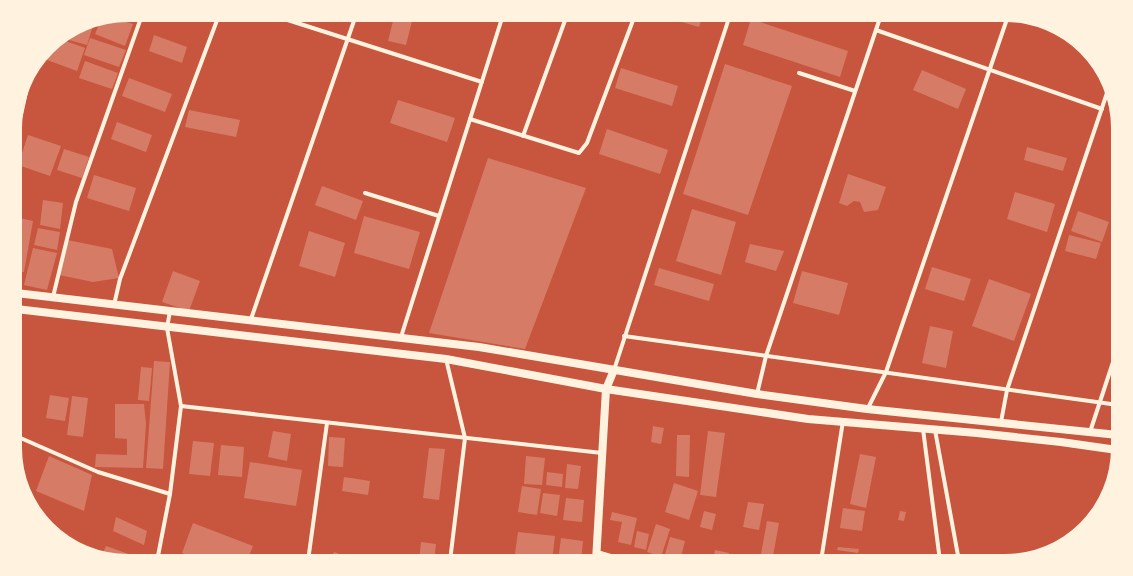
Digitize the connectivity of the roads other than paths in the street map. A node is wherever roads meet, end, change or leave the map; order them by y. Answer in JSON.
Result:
{"nodes":[{"id":1,"x":140,"y":22,"type":"edge"},
{"id":2,"x":217,"y":22,"type":"edge"},
{"id":3,"x":295,"y":22,"type":"edge"},
{"id":4,"x":354,"y":22,"type":"edge"},
{"id":5,"x":501,"y":22,"type":"edge"},
{"id":6,"x":564,"y":22,"type":"edge"},
{"id":7,"x":632,"y":22,"type":"edge"},
{"id":8,"x":728,"y":22,"type":"edge"},
{"id":9,"x":879,"y":22,"type":"edge"},
{"id":10,"x":1006,"y":22,"type":"edge"},
{"id":11,"x":876,"y":30,"type":"junction"},
{"id":12,"x":348,"y":38,"type":"junction"},
{"id":13,"x":990,"y":70,"type":"junction"},
{"id":14,"x":799,"y":73,"type":"dead end"},
{"id":15,"x":482,"y":82,"type":"junction"},
{"id":16,"x":855,"y":92,"type":"junction"},
{"id":17,"x":1106,"y":97,"type":"edge"},
{"id":18,"x":1102,"y":109,"type":"junction"},
{"id":19,"x":470,"y":118,"type":"junction"},
{"id":20,"x":523,"y":136,"type":"junction"},
{"id":21,"x":366,"y":193,"type":"dead end"},
{"id":22,"x":439,"y":216,"type":"junction"},
{"id":23,"x":22,"y":293,"type":"edge"},
{"id":24,"x":53,"y":298,"type":"junction"},
{"id":25,"x":114,"y":305,"type":"junction"},
{"id":26,"x":22,"y":311,"type":"edge"},
{"id":27,"x":171,"y":311,"type":"junction"},
{"id":28,"x":251,"y":319,"type":"junction"},
{"id":29,"x":168,"y":328,"type":"junction"},
{"id":30,"x":624,"y":336,"type":"junction"},
{"id":31,"x":401,"y":337,"type":"junction"},
{"id":32,"x":766,"y":356,"type":"junction"},
{"id":33,"x":446,"y":360,"type":"junction"},
{"id":34,"x":1111,"y":367,"type":"edge"},
{"id":35,"x":614,"y":370,"type":"junction"},
{"id":36,"x":886,"y":372,"type":"junction"},
{"id":37,"x":606,"y":389,"type":"junction"},
{"id":38,"x":1007,"y":390,"type":"junction"},
{"id":39,"x":757,"y":394,"type":"junction"},
{"id":40,"x":1099,"y":401,"type":"junction"},
{"id":41,"x":1111,"y":404,"type":"edge"},
{"id":42,"x":181,"y":406,"type":"junction"},
{"id":43,"x":868,"y":409,"type":"junction"},
{"id":44,"x":327,"y":422,"type":"junction"},
{"id":45,"x":843,"y":422,"type":"junction"},
{"id":46,"x":1001,"y":422,"type":"junction"},
{"id":47,"x":923,"y":429,"type":"junction"},
{"id":48,"x":935,"y":430,"type":"junction"},
{"id":49,"x":1090,"y":432,"type":"junction"},
{"id":50,"x":1111,"y":434,"type":"edge"},
{"id":51,"x":465,"y":438,"type":"junction"},
{"id":52,"x":22,"y":439,"type":"edge"},
{"id":53,"x":1111,"y":449,"type":"edge"},
{"id":54,"x":603,"y":453,"type":"junction"},
{"id":55,"x":170,"y":494,"type":"junction"},
{"id":56,"x":596,"y":552,"type":"joint"},
{"id":57,"x":158,"y":554,"type":"edge"},
{"id":58,"x":309,"y":554,"type":"edge"},
{"id":59,"x":451,"y":554,"type":"edge"},
{"id":60,"x":603,"y":554,"type":"edge"},
{"id":61,"x":823,"y":554,"type":"edge"},
{"id":62,"x":939,"y":554,"type":"edge"},
{"id":63,"x":958,"y":554,"type":"edge"}],
"edges":[{"from":1,"to":24,"type":"street"},
{"from":2,"to":25,"type":"street"},
{"from":3,"to":12,"type":"street"},
{"from":4,"to":12,"type":"street"},
{"from":5,"to":15,"type":"street"},
{"from":6,"to":20,"type":"street"},
{"from":7,"to":20,"type":"street"},
{"from":8,"to":30,"type":"street"},
{"from":9,"to":11,"type":"street"},
{"from":10,"to":13,"type":"street"},
{"from":11,"to":13,"type":"street"},
{"from":11,"to":16,"type":"street"},
{"from":12,"to":15,"type":"street"},
{"from":12,"to":28,"type":"street"},
{"from":13,"to":18,"type":"street"},
{"from":13,"to":36,"type":"street"},
{"from":14,"to":16,"type":"street"},
{"from":15,"to":19,"type":"street"},
{"from":16,"to":32,"type":"street"},
{"from":17,"to":18,"type":"street"},
{"from":18,"to":38,"type":"street"},
{"from":19,"to":20,"type":"street"},
{"from":19,"to":22,"type":"street"},
{"from":21,"to":22,"type":"street"},
{"from":22,"to":31,"type":"street"},
{"from":23,"to":24,"type":"main road"},
{"from":24,"to":25,"type":"main road"},
{"from":25,"to":27,"type":"main road"},
{"from":26,"to":29,"type":"main road"},
{"from":27,"to":28,"type":"main road"},
{"from":27,"to":29,"type":"street"},
{"from":28,"to":31,"type":"main road"},
{"from":29,"to":33,"type":"main road"},
{"from":29,"to":42,"type":"street"},
{"from":30,"to":32,"type":"street"},
{"from":30,"to":35,"type":"street"},
{"from":31,"to":35,"type":"main road"},
{"from":32,"to":36,"type":"street"},
{"from":32,"to":39,"type":"street"},
{"from":33,"to":37,"type":"main road"},
{"from":33,"to":51,"type":"street"},
{"from":34,"to":40,"type":"street"},
{"from":35,"to":37,"type":"main road"},
{"from":35,"to":39,"type":"main road"},
{"from":36,"to":38,"type":"street"},
{"from":36,"to":43,"type":"street"},
{"from":37,"to":45,"type":"main road"},
{"from":37,"to":54,"type":"main road"},
{"from":38,"to":40,"type":"street"},
{"from":38,"to":46,"type":"street"},
{"from":39,"to":43,"type":"main road"},
{"from":40,"to":41,"type":"street"},
{"from":40,"to":49,"type":"street"},
{"from":42,"to":44,"type":"street"},
{"from":42,"to":55,"type":"street"},
{"from":43,"to":46,"type":"main road"},
{"from":44,"to":51,"type":"street"},
{"from":44,"to":58,"type":"street"},
{"from":45,"to":47,"type":"main road"},
{"from":45,"to":61,"type":"street"},
{"from":46,"to":49,"type":"main road"},
{"from":47,"to":48,"type":"main road"},
{"from":47,"to":62,"type":"street"},
{"from":48,"to":53,"type":"main road"},
{"from":48,"to":63,"type":"street"},
{"from":49,"to":50,"type":"main road"},
{"from":51,"to":54,"type":"street"},
{"from":51,"to":59,"type":"street"},
{"from":52,"to":55,"type":"street"},
{"from":54,"to":56,"type":"main road"},
{"from":55,"to":57,"type":"street"},
{"from":56,"to":60,"type":"street"}]}
